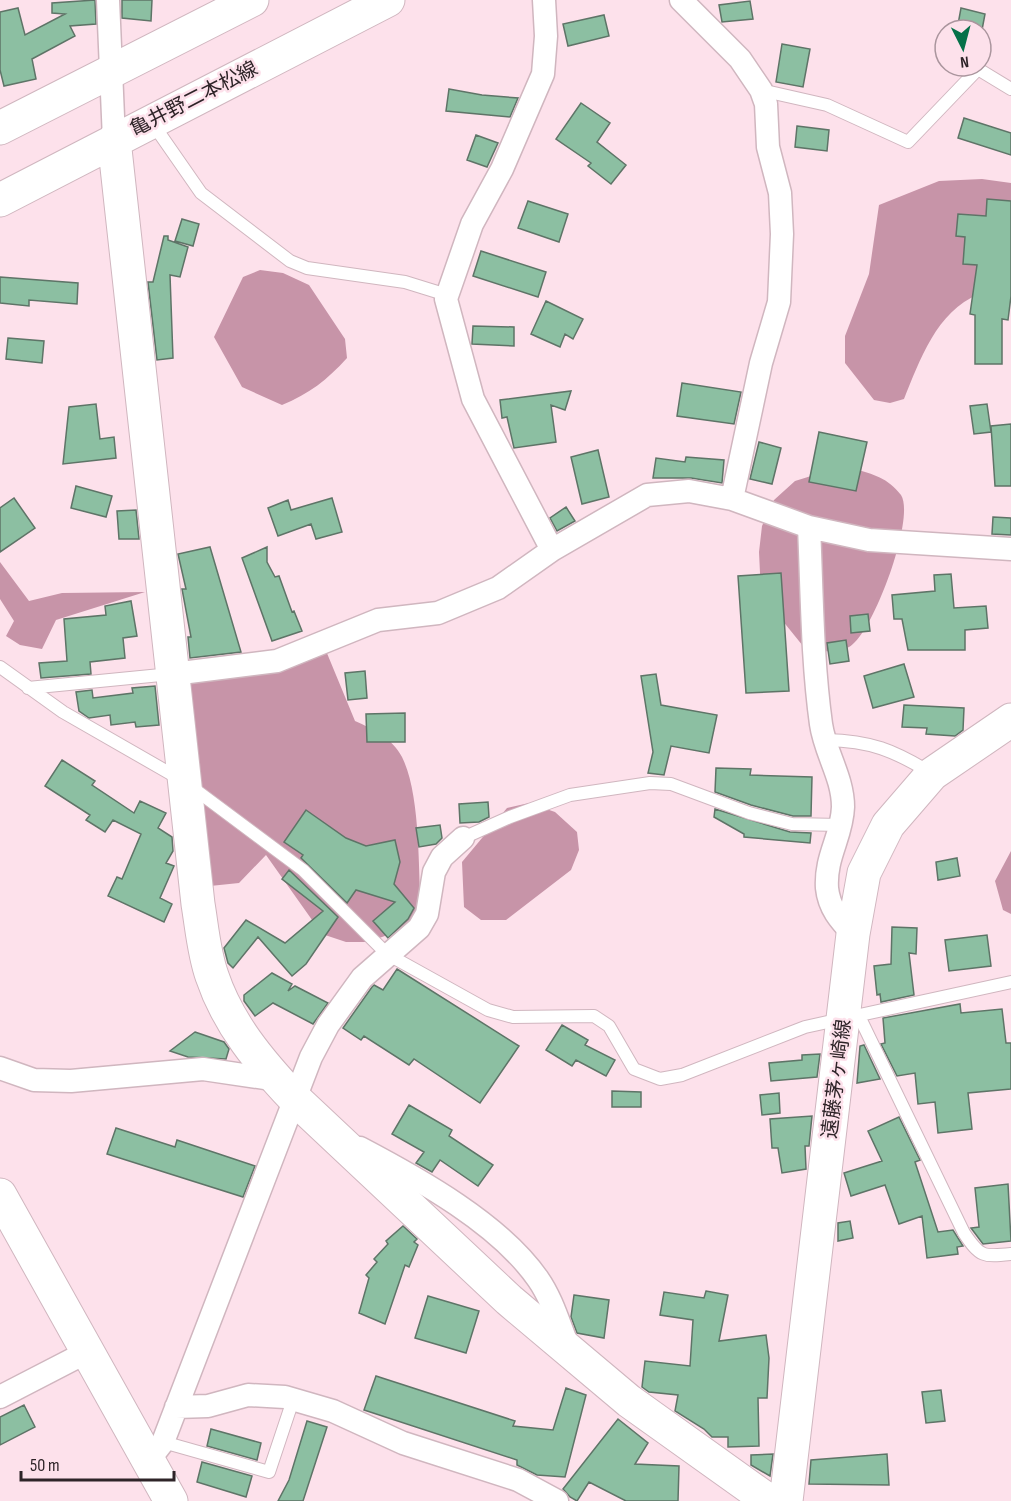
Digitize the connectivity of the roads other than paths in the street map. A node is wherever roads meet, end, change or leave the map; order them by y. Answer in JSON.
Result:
{"nodes":[{"id":1,"x":108,"y":0,"type":"edge"},
{"id":2,"x":252,"y":0,"type":"edge"},
{"id":3,"x":388,"y":0,"type":"edge"},
{"id":4,"x":544,"y":0,"type":"edge"},
{"id":5,"x":681,"y":0,"type":"edge"},
{"id":6,"x":110,"y":75,"type":"junction"},
{"id":7,"x":1011,"y":89,"type":"edge"},
{"id":8,"x":761,"y":90,"type":"junction"},
{"id":9,"x":151,"y":121,"type":"junction"},
{"id":10,"x":0,"y":128,"type":"edge"},
{"id":11,"x":114,"y":140,"type":"junction"},
{"id":12,"x":0,"y":200,"type":"edge"},
{"id":13,"x":447,"y":295,"type":"junction"},
{"id":14,"x":732,"y":499,"type":"junction"},
{"id":15,"x":809,"y":527,"type":"junction"},
{"id":16,"x":1011,"y":549,"type":"edge"},
{"id":17,"x":552,"y":550,"type":"junction"},
{"id":18,"x":0,"y":667,"type":"edge"},
{"id":19,"x":172,"y":674,"type":"junction"},
{"id":20,"x":28,"y":688,"type":"junction"},
{"id":21,"x":1011,"y":720,"type":"edge"},
{"id":22,"x":826,"y":740,"type":"junction"},
{"id":23,"x":932,"y":774,"type":"junction"},
{"id":24,"x":185,"y":782,"type":"junction"},
{"id":25,"x":840,"y":825,"type":"junction"},
{"id":26,"x":463,"y":838,"type":"joint"},
{"id":27,"x":853,"y":934,"type":"junction"},
{"id":28,"x":387,"y":954,"type":"junction"},
{"id":29,"x":1011,"y":982,"type":"edge"},
{"id":30,"x":851,"y":1016,"type":"junction"},
{"id":31,"x":0,"y":1068,"type":"edge"},
{"id":32,"x":286,"y":1089,"type":"junction"},
{"id":33,"x":0,"y":1196,"type":"edge"},
{"id":34,"x":1011,"y":1254,"type":"edge"},
{"id":35,"x":87,"y":1352,"type":"junction"},
{"id":36,"x":0,"y":1397,"type":"edge"},
{"id":37,"x":293,"y":1400,"type":"junction"},
{"id":38,"x":176,"y":1407,"type":"junction"},
{"id":39,"x":156,"y":1451,"type":"junction"},
{"id":40,"x":171,"y":1501,"type":"edge"},
{"id":41,"x":557,"y":1501,"type":"edge"},
{"id":42,"x":769,"y":1501,"type":"edge"},
{"id":43,"x":786,"y":1501,"type":"edge"}],
"edges":[{"from":1,"to":6,"type":"street"},
{"from":2,"to":6,"type":"street"},
{"from":3,"to":9,"type":"street","name":"亀井野二本松線"},
{"from":4,"to":13,"type":"street"},
{"from":5,"to":8,"type":"street"},
{"from":6,"to":10,"type":"street"},
{"from":6,"to":11,"type":"street"},
{"from":7,"to":8,"type":"lane"},
{"from":8,"to":14,"type":"street"},
{"from":9,"to":11,"type":"street","name":"亀井野二本松線"},
{"from":9,"to":13,"type":"lane"},
{"from":11,"to":12,"type":"street","name":"亀井野二本松線"},
{"from":11,"to":19,"type":"street"},
{"from":13,"to":17,"type":"street"},
{"from":14,"to":15,"type":"street"},
{"from":14,"to":17,"type":"street"},
{"from":15,"to":16,"type":"street"},
{"from":15,"to":22,"type":"street"},
{"from":17,"to":19,"type":"street"},
{"from":18,"to":20,"type":"lane"},
{"from":19,"to":20,"type":"lane"},
{"from":19,"to":24,"type":"street"},
{"from":20,"to":24,"type":"lane"},
{"from":21,"to":23,"type":"street","name":"遠藤茅ヶ崎線"},
{"from":22,"to":23,"type":"lane"},
{"from":22,"to":25,"type":"street"},
{"from":23,"to":27,"type":"street","name":"遠藤茅ヶ崎線"},
{"from":24,"to":28,"type":"lane"},
{"from":24,"to":32,"type":"street"},
{"from":25,"to":26,"type":"lane"},
{"from":25,"to":27,"type":"street"},
{"from":26,"to":28,"type":"street"},
{"from":27,"to":30,"type":"street","name":"遠藤茅ヶ崎線"},
{"from":28,"to":30,"type":"lane"},
{"from":28,"to":32,"type":"street"},
{"from":29,"to":30,"type":"lane"},
{"from":30,"to":34,"type":"lane"},
{"from":30,"to":43,"type":"street","name":"遠藤茅ヶ崎線"},
{"from":31,"to":32,"type":"street"},
{"from":32,"to":38,"type":"street"},
{"from":32,"to":42,"type":"street"},
{"from":33,"to":35,"type":"street"},
{"from":35,"to":36,"type":"street"},
{"from":35,"to":39,"type":"street"},
{"from":37,"to":38,"type":"street"},
{"from":37,"to":39,"type":"lane"},
{"from":37,"to":41,"type":"street"},
{"from":38,"to":39,"type":"street"},
{"from":39,"to":40,"type":"street"}]}
